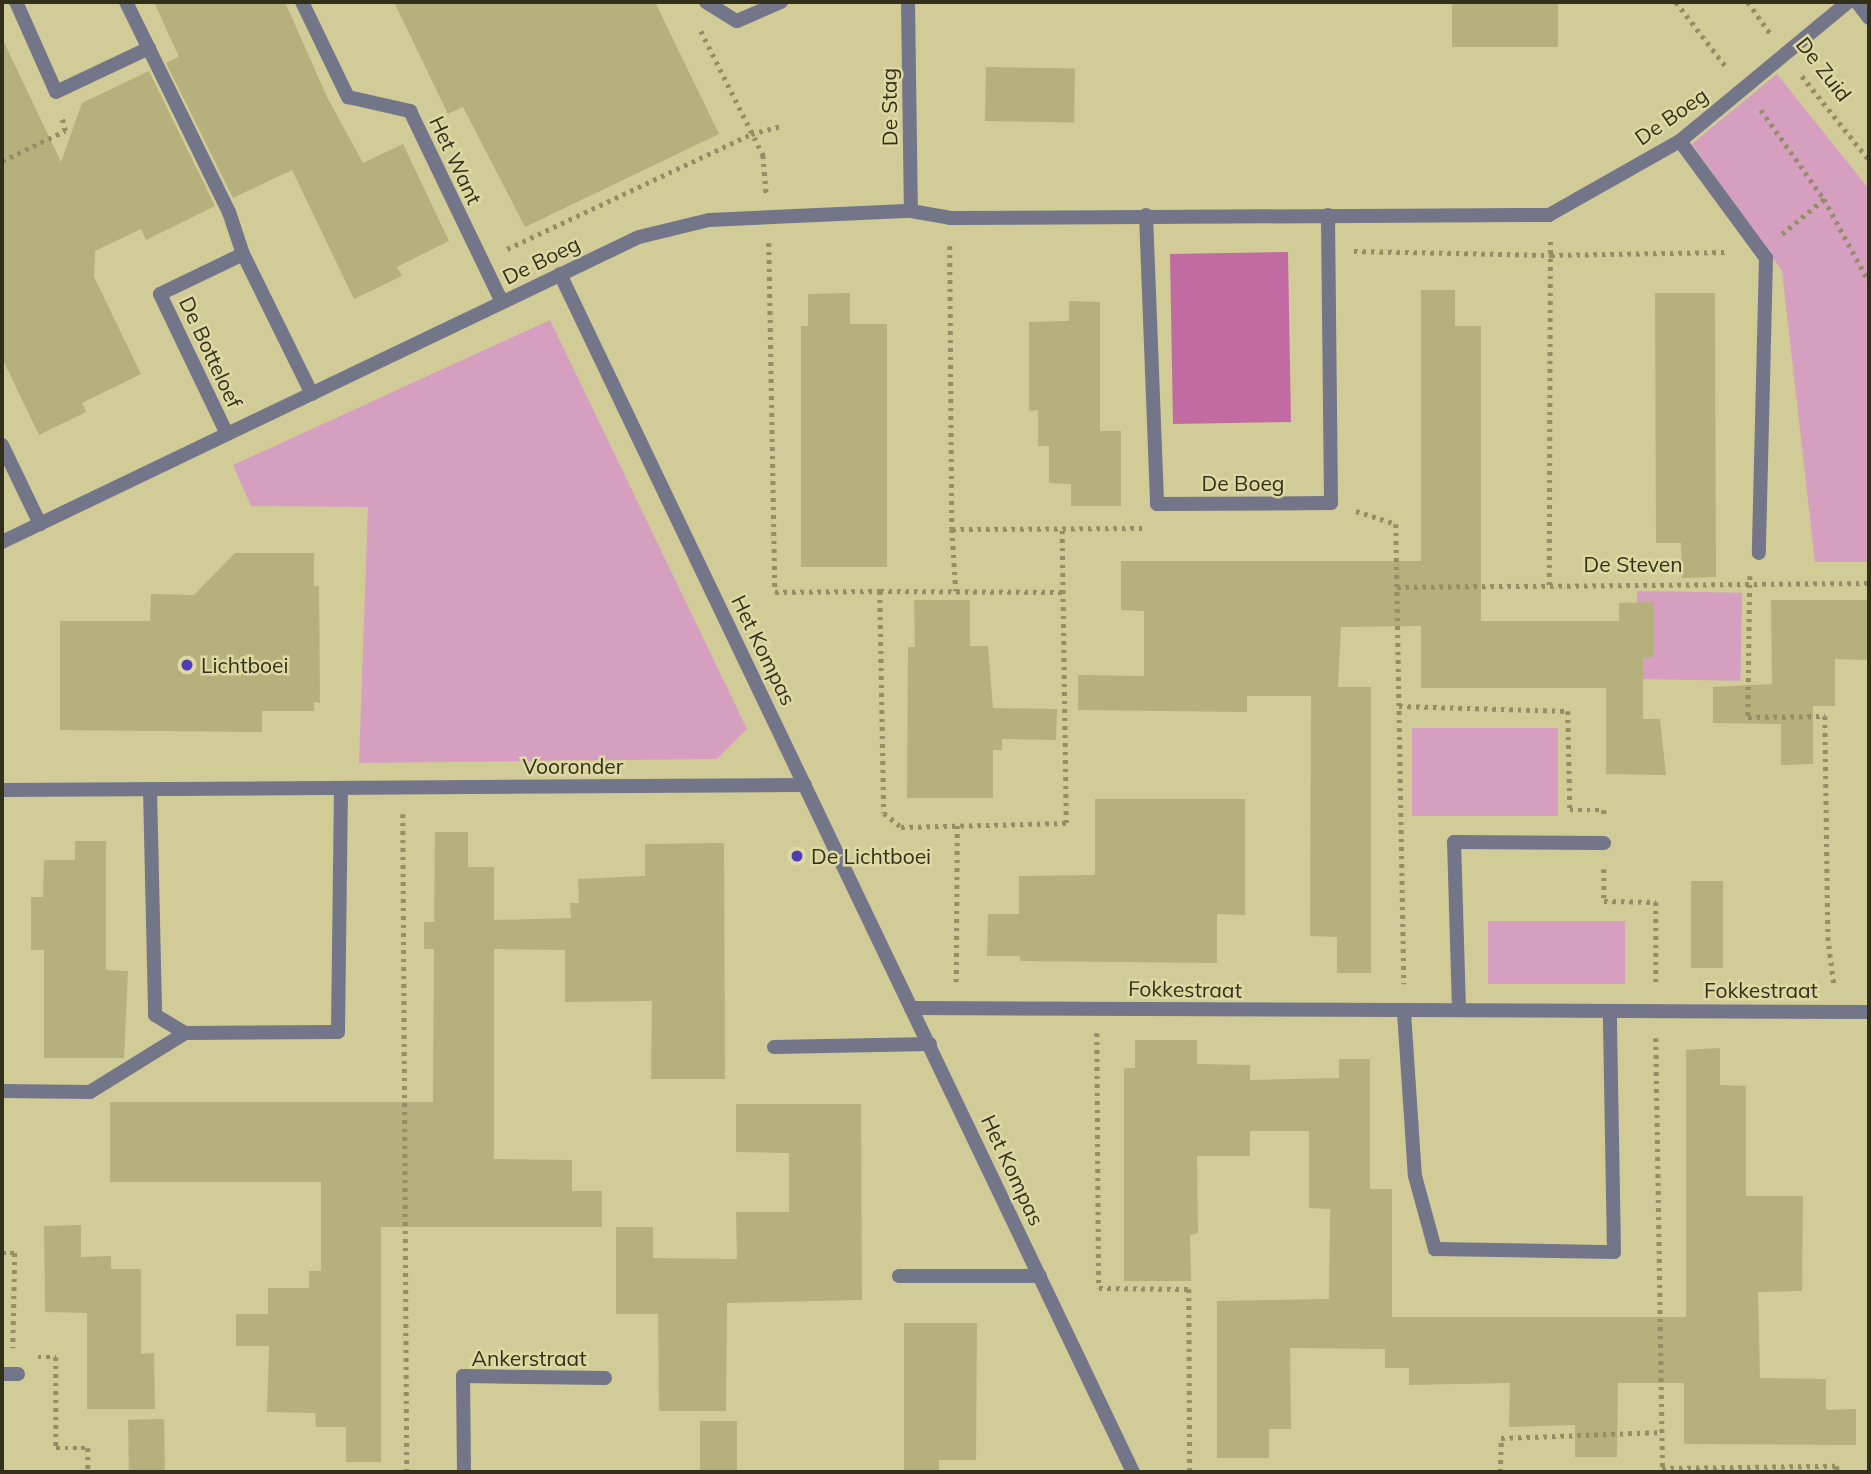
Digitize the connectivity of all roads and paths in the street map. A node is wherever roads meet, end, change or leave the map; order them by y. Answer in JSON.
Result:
{"nodes":[{"id":1,"x":16,"y":2,"type":"edge"},
{"id":2,"x":126,"y":2,"type":"edge"},
{"id":3,"x":302,"y":2,"type":"edge"},
{"id":4,"x":706,"y":2,"type":"edge"},
{"id":5,"x":781,"y":2,"type":"edge"},
{"id":6,"x":908,"y":2,"type":"edge"},
{"id":7,"x":1676,"y":2,"type":"edge"},
{"id":8,"x":1748,"y":2,"type":"edge"},
{"id":9,"x":1848,"y":2,"type":"edge"},
{"id":10,"x":1857,"y":2,"type":"edge"},
{"id":11,"x":1869,"y":18,"type":"edge"},
{"id":12,"x":696,"y":21,"type":"dead end"},
{"id":13,"x":149,"y":48,"type":"junction"},
{"id":14,"x":1785,"y":54,"type":"junction"},
{"id":15,"x":1743,"y":89,"type":"junction"},
{"id":16,"x":56,"y":92,"type":"junction"},
{"id":17,"x":780,"y":126,"type":"dead end"},
{"id":18,"x":751,"y":134,"type":"junction"},
{"id":19,"x":1681,"y":141,"type":"junction"},
{"id":20,"x":1869,"y":160,"type":"edge"},
{"id":21,"x":2,"y":161,"type":"edge"},
{"id":22,"x":1824,"y":199,"type":"junction"},
{"id":23,"x":911,"y":211,"type":"junction"},
{"id":24,"x":1146,"y":215,"type":"junction"},
{"id":25,"x":1328,"y":215,"type":"junction"},
{"id":26,"x":1549,"y":215,"type":"junction"},
{"id":27,"x":768,"y":217,"type":"junction"},
{"id":28,"x":950,"y":218,"type":"junction"},
{"id":29,"x":1329,"y":250,"type":"junction"},
{"id":30,"x":1760,"y":251,"type":"junction"},
{"id":31,"x":243,"y":254,"type":"junction"},
{"id":32,"x":1550,"y":255,"type":"junction"},
{"id":33,"x":480,"y":261,"type":"junction"},
{"id":34,"x":560,"y":275,"type":"junction"},
{"id":35,"x":1869,"y":282,"type":"edge"},
{"id":36,"x":502,"y":302,"type":"junction"},
{"id":37,"x":312,"y":394,"type":"junction"},
{"id":38,"x":227,"y":434,"type":"junction"},
{"id":39,"x":2,"y":445,"type":"edge"},
{"id":40,"x":1331,"y":503,"type":"junction"},
{"id":41,"x":1157,"y":504,"type":"junction"},
{"id":42,"x":40,"y":524,"type":"junction"},
{"id":43,"x":952,"y":529,"type":"junction"},
{"id":44,"x":1062,"y":530,"type":"junction"},
{"id":45,"x":2,"y":542,"type":"edge"},
{"id":46,"x":1759,"y":553,"type":"joint"},
{"id":47,"x":1869,"y":583,"type":"edge"},
{"id":48,"x":1746,"y":584,"type":"junction"},
{"id":49,"x":1549,"y":585,"type":"junction"},
{"id":50,"x":1397,"y":587,"type":"junction"},
{"id":51,"x":880,"y":591,"type":"junction"},
{"id":52,"x":957,"y":591,"type":"junction"},
{"id":53,"x":1062,"y":592,"type":"junction"},
{"id":54,"x":805,"y":785,"type":"junction"},
{"id":55,"x":403,"y":788,"type":"junction"},
{"id":56,"x":150,"y":789,"type":"junction"},
{"id":57,"x":341,"y":789,"type":"junction"},
{"id":58,"x":2,"y":790,"type":"edge"},
{"id":59,"x":957,"y":825,"type":"junction"},
{"id":60,"x":1604,"y":843,"type":"dead end"},
{"id":61,"x":911,"y":1008,"type":"junction"},
{"id":62,"x":956,"y":1008,"type":"junction"},
{"id":63,"x":1097,"y":1009,"type":"junction"},
{"id":64,"x":1459,"y":1009,"type":"junction"},
{"id":65,"x":1611,"y":1012,"type":"junction"},
{"id":66,"x":1837,"y":1012,"type":"junction"},
{"id":67,"x":1869,"y":1012,"type":"edge"},
{"id":68,"x":1404,"y":1013,"type":"junction"},
{"id":69,"x":185,"y":1033,"type":"junction"},
{"id":70,"x":930,"y":1044,"type":"junction"},
{"id":71,"x":774,"y":1047,"type":"dead end"},
{"id":72,"x":2,"y":1091,"type":"edge"},
{"id":73,"x":899,"y":1276,"type":"dead end"},
{"id":74,"x":1040,"y":1276,"type":"junction"},
{"id":75,"x":2,"y":1374,"type":"edge"},
{"id":76,"x":18,"y":1374,"type":"dead end"},
{"id":77,"x":605,"y":1378,"type":"dead end"},
{"id":78,"x":1662,"y":1432,"type":"dead end"},
{"id":79,"x":1662,"y":1468,"type":"dead end"},
{"id":80,"x":407,"y":1472,"type":"edge"},
{"id":81,"x":464,"y":1472,"type":"edge"},
{"id":82,"x":1133,"y":1472,"type":"edge"},
{"id":83,"x":1190,"y":1472,"type":"edge"},
{"id":84,"x":1500,"y":1472,"type":"edge"},
{"id":85,"x":1837,"y":1472,"type":"edge"}],
"edges":[{"from":1,"to":16,"type":"street"},
{"from":2,"to":13,"type":"street"},
{"from":3,"to":33,"type":"street","name":"Het Want"},
{"from":4,"to":5,"type":"street"},
{"from":6,"to":23,"type":"street","name":"De Stag"},
{"from":7,"to":15,"type":"path"},
{"from":8,"to":14,"type":"path","name":"De Zuid"},
{"from":9,"to":14,"type":"street","name":"De Boeg"},
{"from":10,"to":11,"type":"street"},
{"from":12,"to":18,"type":"path"},
{"from":13,"to":16,"type":"street"},
{"from":13,"to":31,"type":"street"},
{"from":14,"to":15,"type":"street","name":"De Boeg"},
{"from":14,"to":20,"type":"path","name":"De Zuid"},
{"from":15,"to":19,"type":"street","name":"De Boeg"},
{"from":15,"to":22,"type":"path"},
{"from":16,"to":21,"type":"path"},
{"from":17,"to":18,"type":"path"},
{"from":18,"to":27,"type":"path"},
{"from":18,"to":33,"type":"path"},
{"from":19,"to":26,"type":"street","name":"De Boeg"},
{"from":19,"to":30,"type":"street"},
{"from":22,"to":30,"type":"path"},
{"from":22,"to":35,"type":"path"},
{"from":23,"to":27,"type":"street","name":"De Boeg"},
{"from":23,"to":28,"type":"street","name":"De Boeg"},
{"from":24,"to":25,"type":"street","name":"De Boeg"},
{"from":24,"to":28,"type":"street","name":"De Boeg"},
{"from":24,"to":41,"type":"street"},
{"from":25,"to":26,"type":"street","name":"De Boeg"},
{"from":25,"to":29,"type":"street"},
{"from":26,"to":32,"type":"path"},
{"from":27,"to":34,"type":"street","name":"De Boeg"},
{"from":27,"to":51,"type":"path"},
{"from":28,"to":43,"type":"path"},
{"from":29,"to":32,"type":"path"},
{"from":29,"to":40,"type":"street"},
{"from":30,"to":32,"type":"path"},
{"from":30,"to":46,"type":"street"},
{"from":31,"to":37,"type":"street"},
{"from":31,"to":38,"type":"street","name":"De Botteloef"},
{"from":32,"to":49,"type":"path"},
{"from":33,"to":36,"type":"street","name":"Het Want"},
{"from":34,"to":36,"type":"street","name":"De Boeg"},
{"from":34,"to":54,"type":"street","name":"Het Kompas"},
{"from":36,"to":37,"type":"street","name":"De Boeg"},
{"from":37,"to":38,"type":"street","name":"De Boeg"},
{"from":38,"to":42,"type":"street","name":"De Boeg"},
{"from":39,"to":42,"type":"street"},
{"from":40,"to":41,"type":"street","name":"De Boeg"},
{"from":40,"to":50,"type":"path"},
{"from":41,"to":44,"type":"path"},
{"from":42,"to":45,"type":"street","name":"De Boeg"},
{"from":43,"to":44,"type":"path"},
{"from":43,"to":52,"type":"path"},
{"from":44,"to":53,"type":"path"},
{"from":46,"to":48,"type":"path"},
{"from":47,"to":48,"type":"path","name":"De Steven"},
{"from":48,"to":49,"type":"path","name":"De Steven"},
{"from":48,"to":66,"type":"path"},
{"from":49,"to":50,"type":"path","name":"De Steven"},
{"from":50,"to":68,"type":"path"},
{"from":51,"to":52,"type":"path"},
{"from":51,"to":59,"type":"path"},
{"from":52,"to":53,"type":"path"},
{"from":53,"to":59,"type":"path"},
{"from":54,"to":55,"type":"street","name":"Vooronder"},
{"from":54,"to":61,"type":"street","name":"Het Kompas"},
{"from":55,"to":57,"type":"street","name":"Vooronder"},
{"from":55,"to":80,"type":"path"},
{"from":56,"to":57,"type":"street","name":"Vooronder"},
{"from":56,"to":58,"type":"street","name":"Vooronder"},
{"from":56,"to":69,"type":"street"},
{"from":57,"to":69,"type":"street"},
{"from":59,"to":62,"type":"path"},
{"from":60,"to":64,"type":"street"},
{"from":61,"to":62,"type":"street","name":"Fokkestraat"},
{"from":61,"to":70,"type":"street","name":"Het Kompas"},
{"from":62,"to":63,"type":"street","name":"Fokkestraat"},
{"from":63,"to":68,"type":"street","name":"Fokkestraat"},
{"from":63,"to":83,"type":"path"},
{"from":64,"to":65,"type":"street","name":"Fokkestraat"},
{"from":64,"to":68,"type":"street","name":"Fokkestraat"},
{"from":65,"to":66,"type":"street","name":"Fokkestraat"},
{"from":65,"to":68,"type":"street"},
{"from":66,"to":67,"type":"street","name":"Fokkestraat"},
{"from":69,"to":72,"type":"street"},
{"from":70,"to":71,"type":"street"},
{"from":70,"to":74,"type":"street","name":"Het Kompas"},
{"from":73,"to":74,"type":"street"},
{"from":74,"to":82,"type":"street","name":"Het Kompas"},
{"from":75,"to":76,"type":"street"},
{"from":77,"to":81,"type":"street","name":"Ankerstraat"},
{"from":78,"to":84,"type":"path"},
{"from":79,"to":85,"type":"path"}]}
